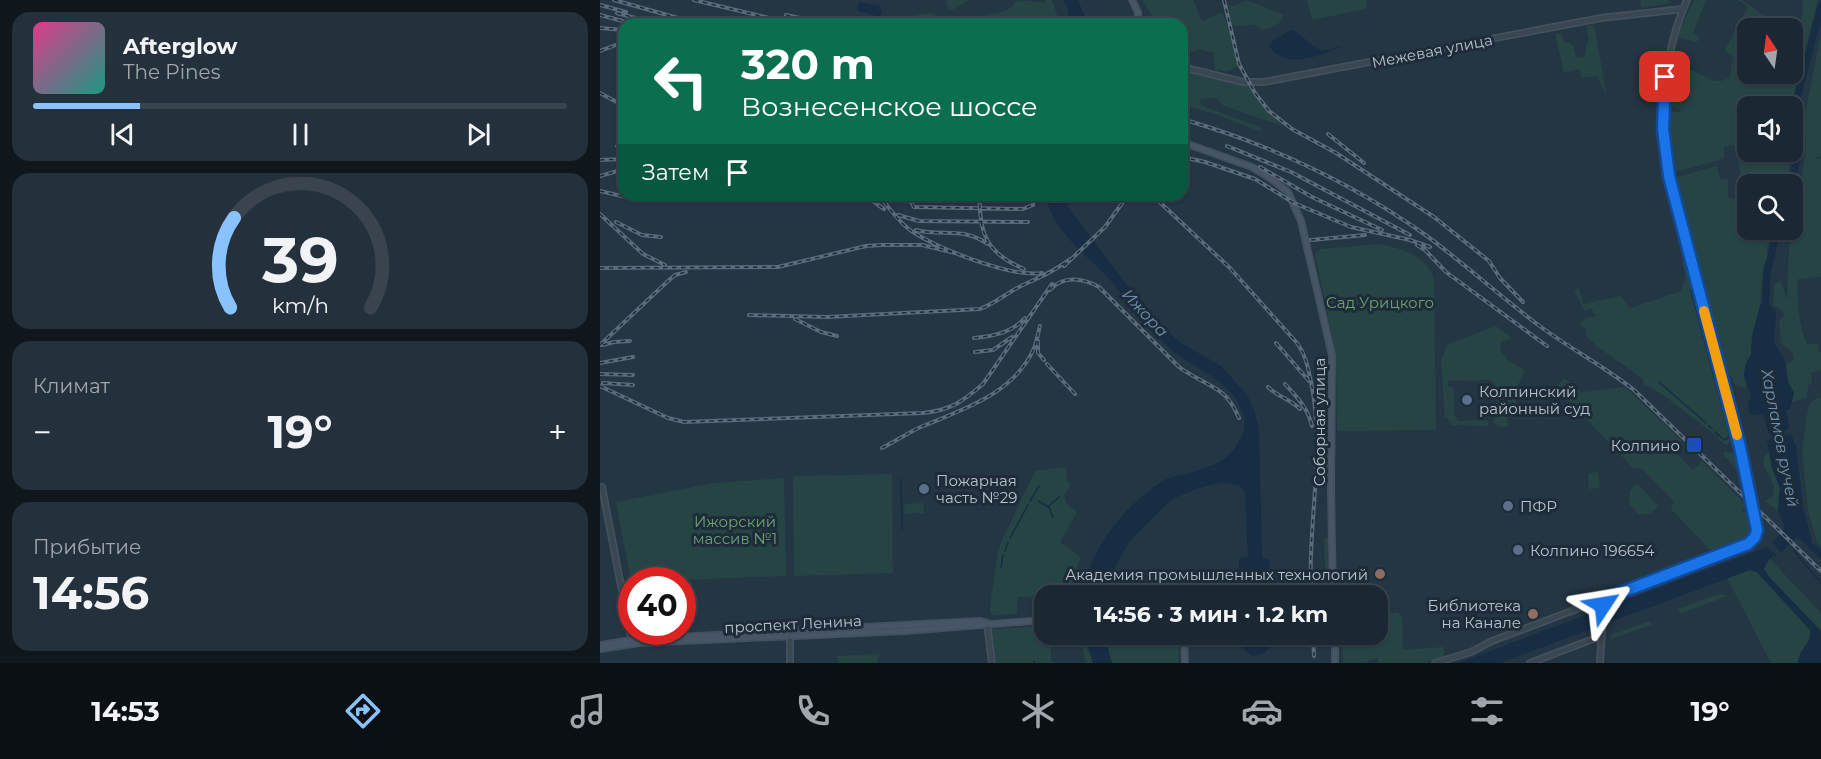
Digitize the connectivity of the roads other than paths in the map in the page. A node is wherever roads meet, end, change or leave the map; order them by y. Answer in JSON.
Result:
{"nodes":[{"id":1,"x":1132,"y":0,"type":"edge"},
{"id":2,"x":1687,"y":0,"type":"edge"},
{"id":3,"x":1683,"y":9,"type":"junction"},
{"id":4,"x":1138,"y":18,"type":"edge"},
{"id":5,"x":1188,"y":68,"type":"edge"},
{"id":6,"x":1188,"y":144,"type":"edge"},
{"id":7,"x":601,"y":488,"type":"edge"},
{"id":8,"x":618,"y":575,"type":"edge"},
{"id":9,"x":1334,"y":585,"type":"edge"},
{"id":10,"x":1604,"y":599,"type":"junction"},
{"id":11,"x":1034,"y":621,"type":"edge"},
{"id":12,"x":987,"y":623,"type":"junction"},
{"id":13,"x":790,"y":634,"type":"junction"},
{"id":14,"x":1601,"y":636,"type":"junction"},
{"id":15,"x":696,"y":639,"type":"edge"},
{"id":16,"x":618,"y":644,"type":"edge"},
{"id":17,"x":1184,"y":645,"type":"edge"},
{"id":18,"x":1335,"y":645,"type":"edge"},
{"id":19,"x":600,"y":647,"type":"edge"},
{"id":20,"x":790,"y":663,"type":"edge"},
{"id":21,"x":992,"y":663,"type":"edge"},
{"id":22,"x":1185,"y":663,"type":"edge"},
{"id":23,"x":1335,"y":663,"type":"edge"},
{"id":24,"x":1435,"y":663,"type":"edge"},
{"id":25,"x":1530,"y":663,"type":"edge"},
{"id":26,"x":1600,"y":663,"type":"edge"}],
"edges":[{"from":1,"to":4,"type":"main road"},
{"from":2,"to":3,"type":"street"},
{"from":3,"to":5,"type":"street","name":"Межевая улица"},
{"from":3,"to":10,"type":"street"},
{"from":6,"to":9,"type":"main road","name":"Соборная улица"},
{"from":7,"to":8,"type":"street"},
{"from":10,"to":14,"type":"street"},
{"from":10,"to":24,"type":"street"},
{"from":11,"to":12,"type":"main road","name":"проспект Ленина"},
{"from":12,"to":13,"type":"main road","name":"проспект Ленина"},
{"from":12,"to":21,"type":"street"},
{"from":13,"to":15,"type":"main road","name":"проспект Ленина"},
{"from":13,"to":20,"type":"street"},
{"from":14,"to":25,"type":"street"},
{"from":14,"to":26,"type":"street"},
{"from":16,"to":19,"type":"main road","name":"проспект Ленина"},
{"from":17,"to":22,"type":"main road"},
{"from":18,"to":23,"type":"main road"}]}
